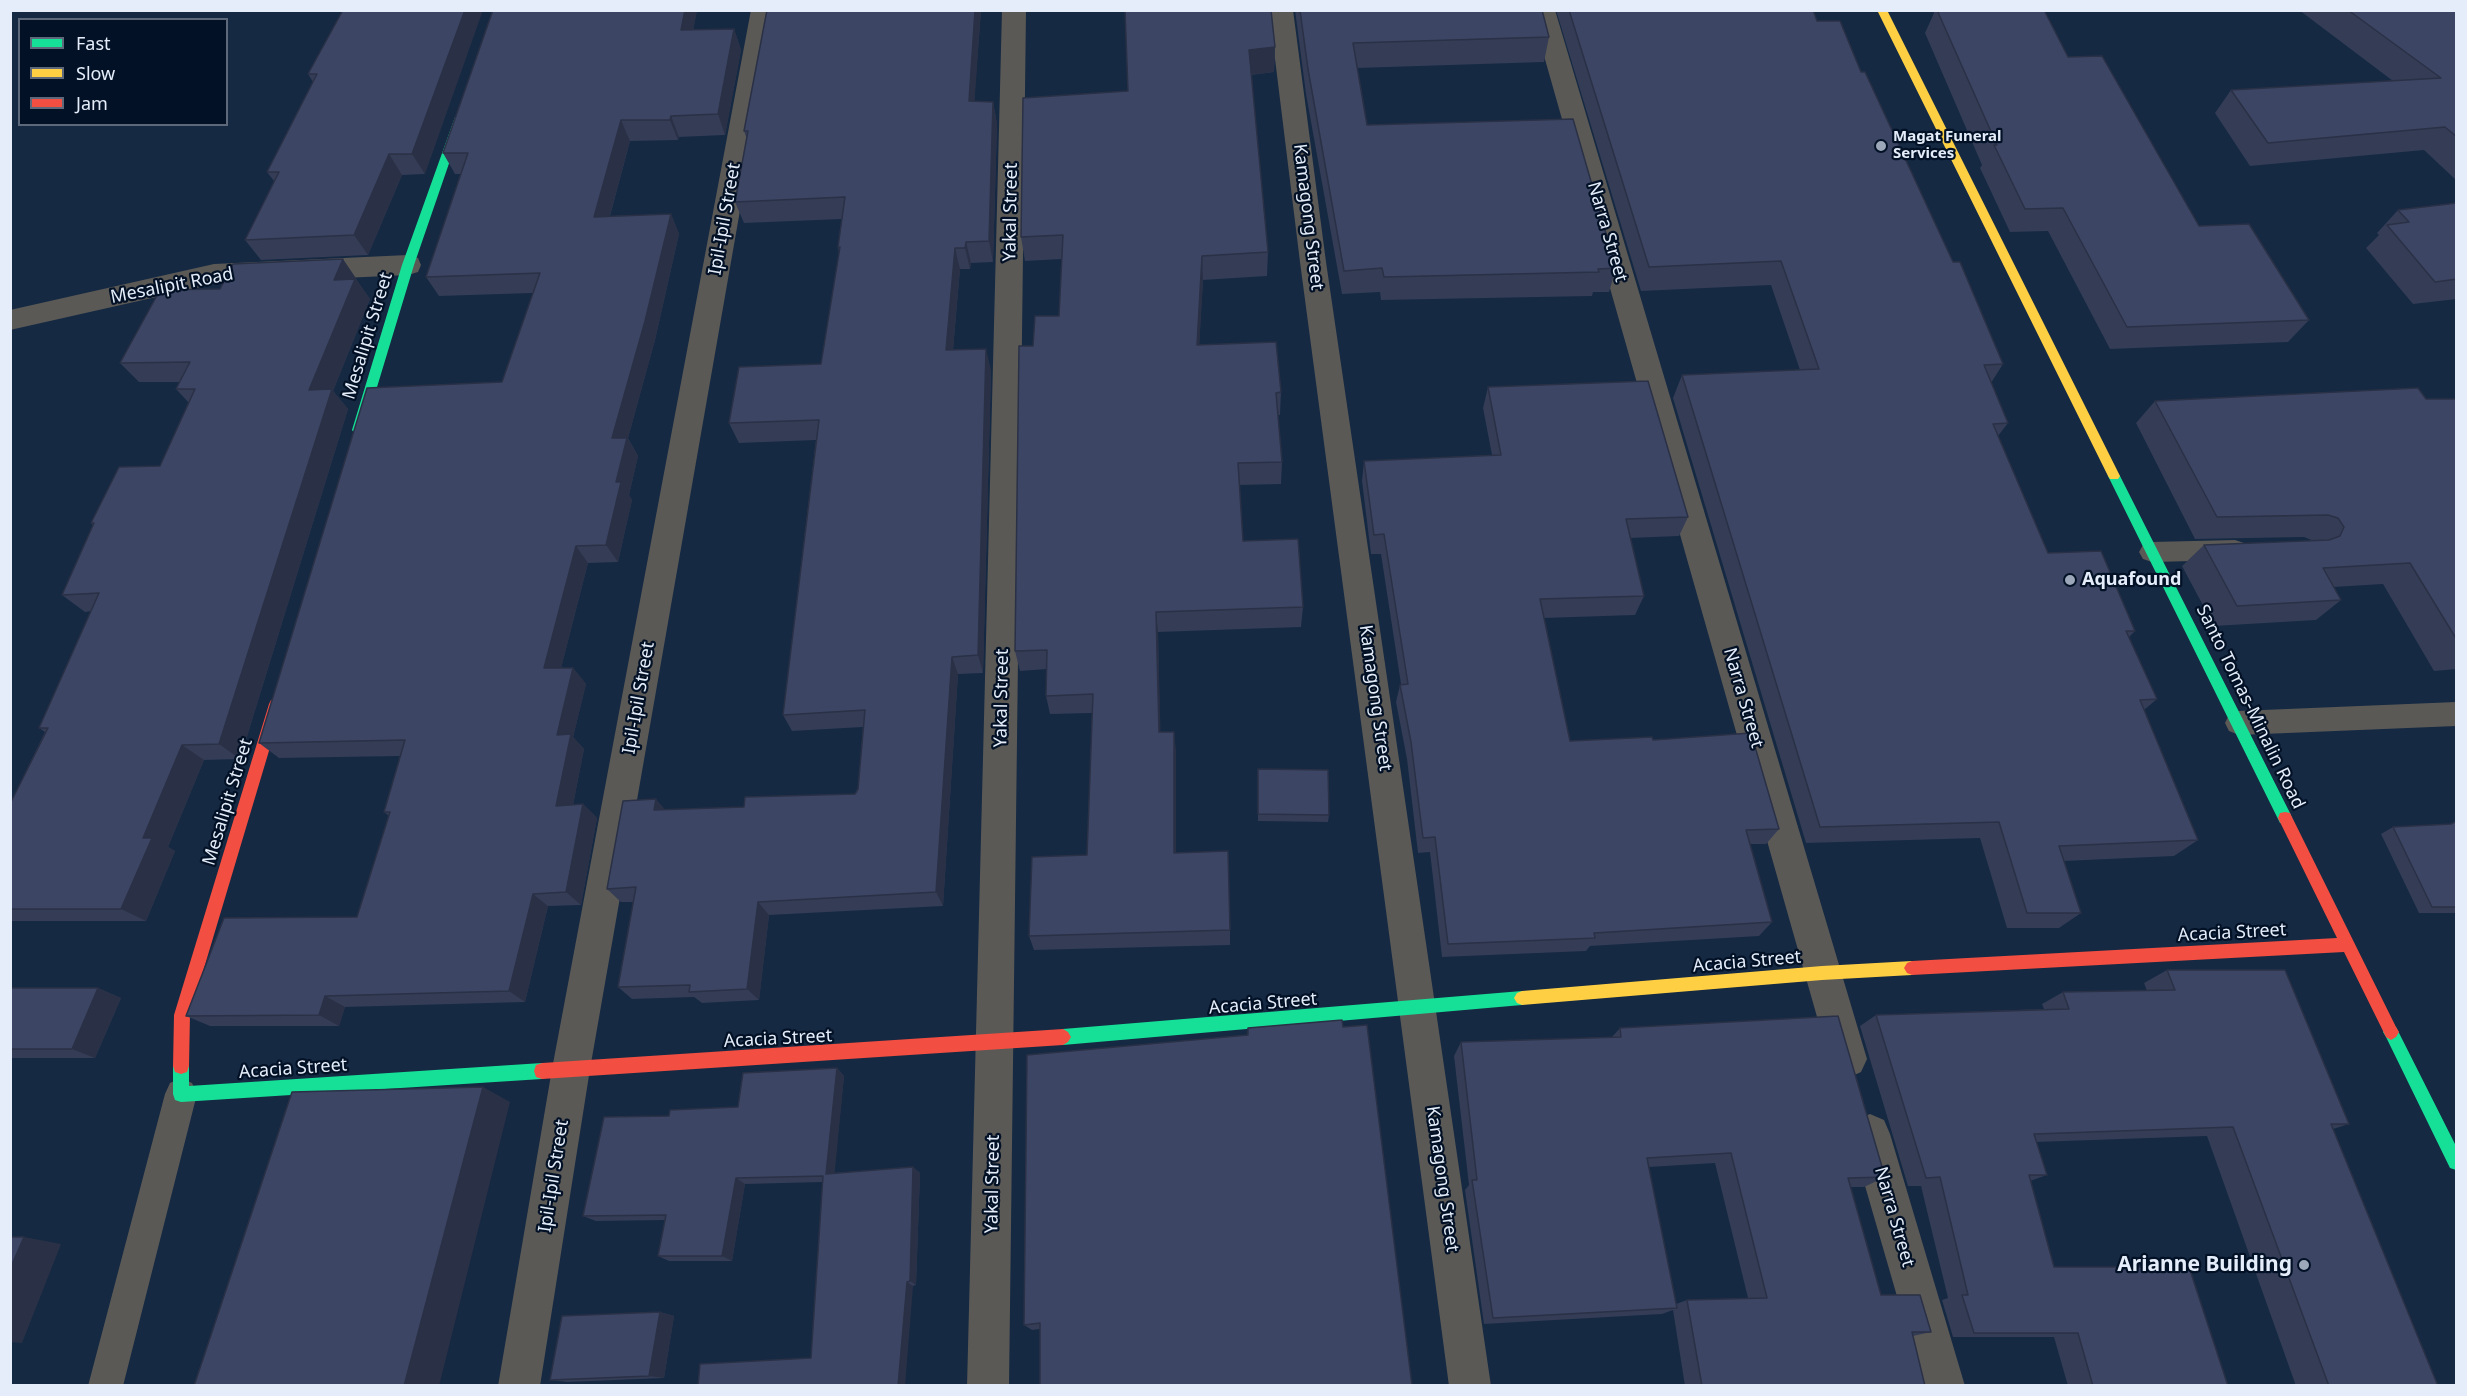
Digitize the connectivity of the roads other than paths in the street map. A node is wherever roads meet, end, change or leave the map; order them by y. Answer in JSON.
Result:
{"nodes":[{"id":1,"x":763,"y":10,"type":"edge"},
{"id":2,"x":1014,"y":10,"type":"edge"},
{"id":3,"x":1281,"y":10,"type":"edge"},
{"id":4,"x":1543,"y":10,"type":"edge"},
{"id":5,"x":1882,"y":10,"type":"edge"},
{"id":6,"x":466,"y":99,"type":"edge"},
{"id":7,"x":408,"y":265,"type":"junction"},
{"id":8,"x":10,"y":320,"type":"edge"},
{"id":9,"x":353,"y":447,"type":"edge"},
{"id":10,"x":2257,"y":550,"type":"edge"},
{"id":11,"x":2152,"y":552,"type":"junction"},
{"id":12,"x":281,"y":686,"type":"edge"},
{"id":13,"x":2457,"y":714,"type":"edge"},
{"id":14,"x":2239,"y":723,"type":"junction"},
{"id":15,"x":2346,"y":945,"type":"junction"},
{"id":16,"x":1822,"y":973,"type":"junction"},
{"id":17,"x":1419,"y":1009,"type":"junction"},
{"id":18,"x":996,"y":1043,"type":"junction"},
{"id":19,"x":571,"y":1069,"type":"junction"},
{"id":20,"x":181,"y":1094,"type":"junction"},
{"id":21,"x":2457,"y":1162,"type":"edge"},
{"id":22,"x":105,"y":1386,"type":"edge"},
{"id":23,"x":519,"y":1386,"type":"edge"},
{"id":24,"x":988,"y":1386,"type":"edge"},
{"id":25,"x":1470,"y":1386,"type":"edge"},
{"id":26,"x":1944,"y":1386,"type":"edge"}],
"edges":[{"from":1,"to":19,"type":"street","name":"Ipil-Ipil Street"},
{"from":2,"to":18,"type":"street","name":"Yakal Street"},
{"from":3,"to":17,"type":"street","name":"Kamagong Street"},
{"from":4,"to":16,"type":"street","name":"Narra Street"},
{"from":5,"to":11,"type":"street","name":"Santo Tomas-Minalin Road"},
{"from":6,"to":7,"type":"street","name":"Mesalipit Street"},
{"from":7,"to":8,"type":"street","name":"Mesalipit Road"},
{"from":7,"to":9,"type":"street","name":"Mesalipit Street"},
{"from":10,"to":11,"type":"lane"},
{"from":11,"to":14,"type":"street","name":"Santo Tomas-Minalin Road"},
{"from":12,"to":20,"type":"street","name":"Mesalipit Street"},
{"from":13,"to":14,"type":"lane"},
{"from":14,"to":15,"type":"street","name":"Santo Tomas-Minalin Road"},
{"from":15,"to":16,"type":"street","name":"Acacia Street"},
{"from":15,"to":21,"type":"street","name":"Santo Tomas-Minalin Road"},
{"from":16,"to":17,"type":"street","name":"Acacia Street"},
{"from":16,"to":26,"type":"street","name":"Narra Street"},
{"from":17,"to":18,"type":"street","name":"Acacia Street"},
{"from":17,"to":25,"type":"street","name":"Kamagong Street"},
{"from":18,"to":19,"type":"street","name":"Acacia Street"},
{"from":18,"to":24,"type":"street","name":"Yakal Street"},
{"from":19,"to":20,"type":"street","name":"Acacia Street"},
{"from":19,"to":23,"type":"street","name":"Ipil-Ipil Street"},
{"from":20,"to":22,"type":"lane"}]}
